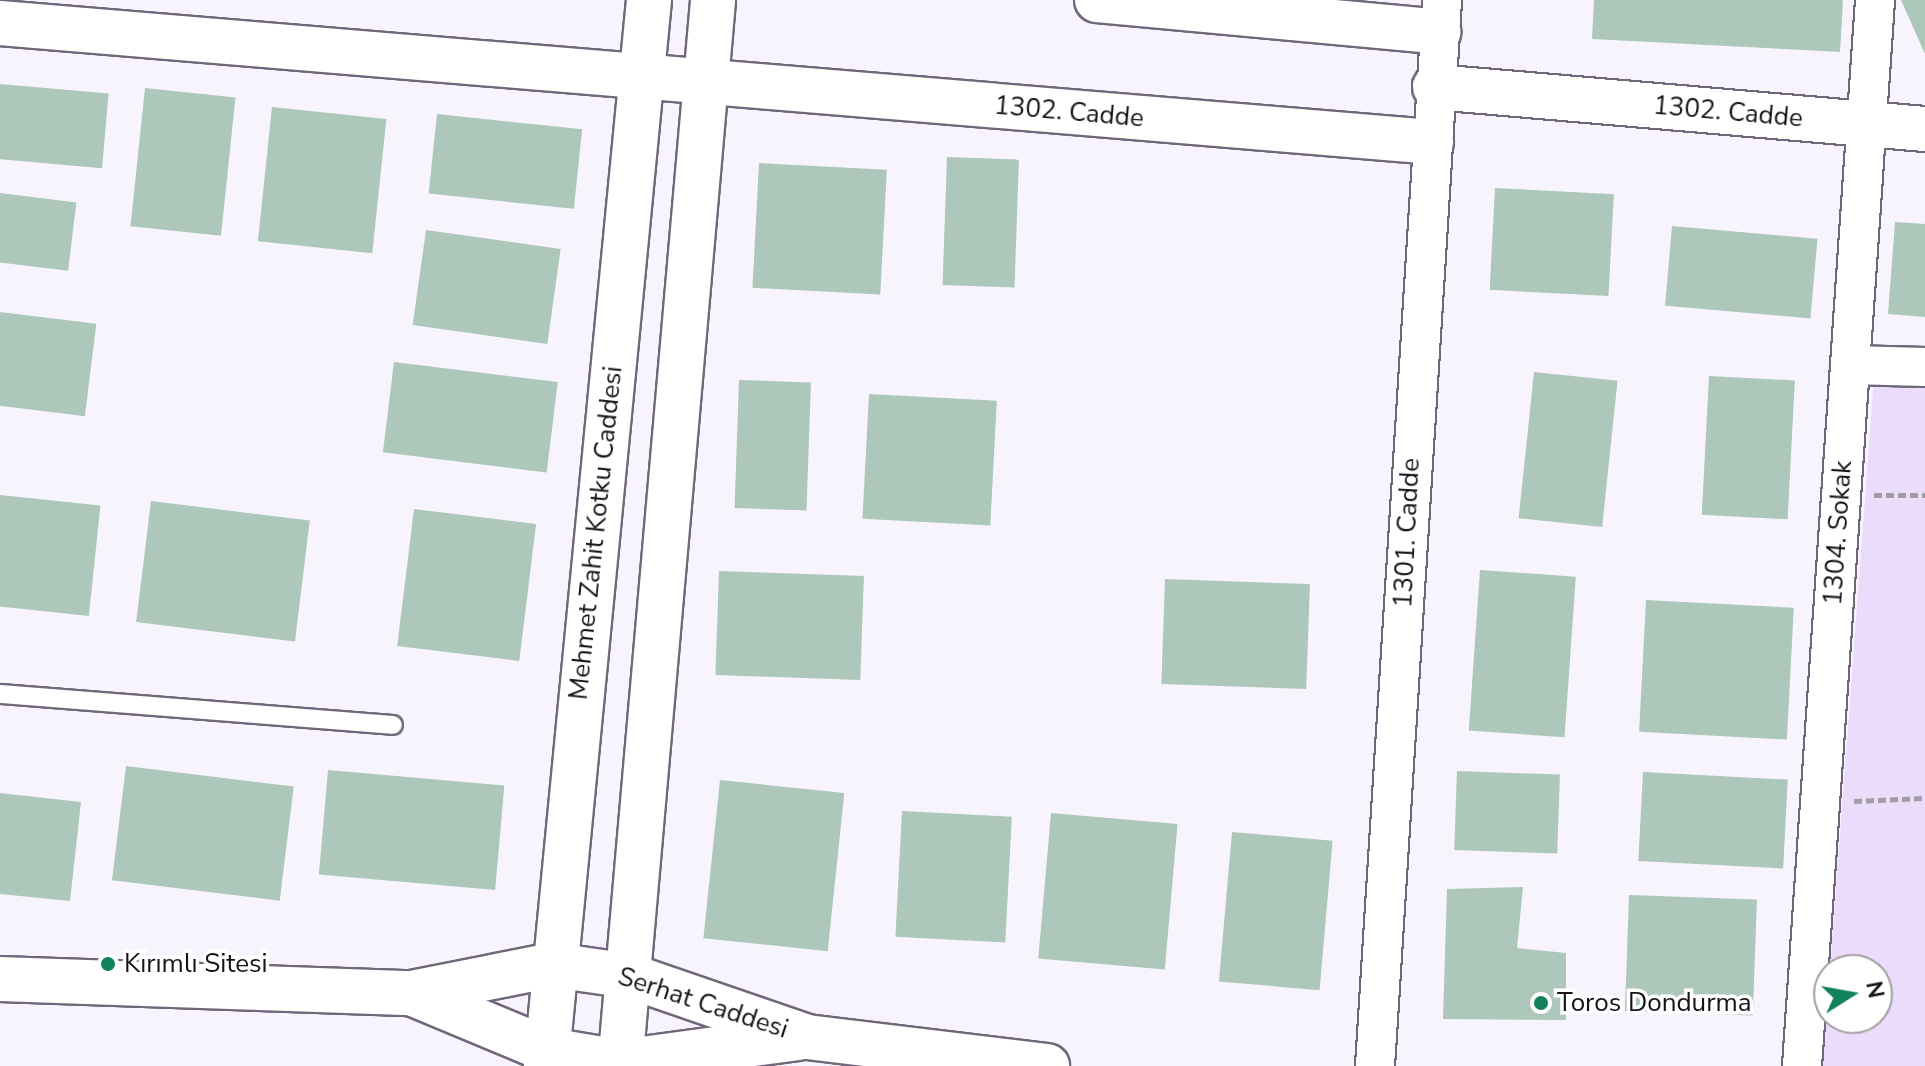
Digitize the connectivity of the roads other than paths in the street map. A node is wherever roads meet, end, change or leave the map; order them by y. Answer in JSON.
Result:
{"nodes":[{"id":1,"x":649,"y":0,"type":"edge"},
{"id":2,"x":713,"y":0,"type":"edge"},
{"id":3,"x":1097,"y":0,"type":"edge"},
{"id":4,"x":1875,"y":0,"type":"edge"},
{"id":5,"x":1441,"y":16,"type":"edge"},
{"id":6,"x":0,"y":23,"type":"edge"},
{"id":7,"x":642,"y":76,"type":"junction"},
{"id":8,"x":706,"y":82,"type":"junction"},
{"id":9,"x":1435,"y":87,"type":"junction"},
{"id":10,"x":1866,"y":124,"type":"junction"},
{"id":11,"x":1925,"y":129,"type":"edge"},
{"id":12,"x":1431,"y":142,"type":"junction"},
{"id":13,"x":1850,"y":365,"type":"junction"},
{"id":14,"x":1925,"y":367,"type":"edge"},
{"id":15,"x":0,"y":694,"type":"edge"},
{"id":16,"x":393,"y":725,"type":"dead end"},
{"id":17,"x":553,"y":965,"type":"junction"},
{"id":18,"x":630,"y":976,"type":"junction"},
{"id":19,"x":0,"y":979,"type":"edge"},
{"id":20,"x":411,"y":993,"type":"junction"},
{"id":21,"x":807,"y":1037,"type":"junction"},
{"id":22,"x":547,"y":1058,"type":"edge"},
{"id":23,"x":971,"y":1062,"type":"edge"},
{"id":24,"x":620,"y":1064,"type":"edge"},
{"id":25,"x":1047,"y":1066,"type":"edge"},
{"id":26,"x":1375,"y":1066,"type":"edge"},
{"id":27,"x":1802,"y":1066,"type":"edge"}],
"edges":[{"from":1,"to":7,"type":"main road","name":"Mehmet Zahit Kotku Caddesi"},
{"from":2,"to":8,"type":"main road"},
{"from":3,"to":5,"type":"main road"},
{"from":4,"to":10,"type":"street","name":"1304. Sokak"},
{"from":5,"to":9,"type":"street","name":"1301. Cadde"},
{"from":6,"to":7,"type":"main road","name":"1302. Cadde"},
{"from":7,"to":8,"type":"main road","name":"1302. Cadde"},
{"from":7,"to":17,"type":"main road","name":"Mehmet Zahit Kotku Caddesi"},
{"from":8,"to":12,"type":"main road","name":"1302. Cadde"},
{"from":8,"to":18,"type":"main road"},
{"from":9,"to":10,"type":"main road","name":"1302. Cadde"},
{"from":9,"to":12,"type":"street","name":"1301. Cadde"},
{"from":10,"to":11,"type":"main road","name":"1302. Cadde"},
{"from":10,"to":13,"type":"street","name":"1304. Sokak"},
{"from":12,"to":26,"type":"street","name":"1301. Cadde"},
{"from":13,"to":14,"type":"street"},
{"from":13,"to":27,"type":"street","name":"1304. Sokak"},
{"from":15,"to":16,"type":"lane"},
{"from":17,"to":18,"type":"main road","name":"Serhat Caddesi"},
{"from":17,"to":20,"type":"main road","name":"Serhat Caddesi"},
{"from":17,"to":22,"type":"main road","name":"Mehmet Zahit Kotku Caddesi"},
{"from":18,"to":21,"type":"main road","name":"Serhat Caddesi"},
{"from":18,"to":24,"type":"main road"},
{"from":19,"to":20,"type":"main road","name":"Serhat Caddesi"},
{"from":20,"to":22,"type":"main road","name":"Serhat Caddesi"},
{"from":21,"to":23,"type":"main road","name":"Serhat Caddesi"},
{"from":21,"to":24,"type":"main road","name":"Serhat Caddesi"},
{"from":22,"to":24,"type":"main road","name":"Serhat Caddesi"},
{"from":23,"to":25,"type":"main road","name":"Serhat Caddesi"}]}
